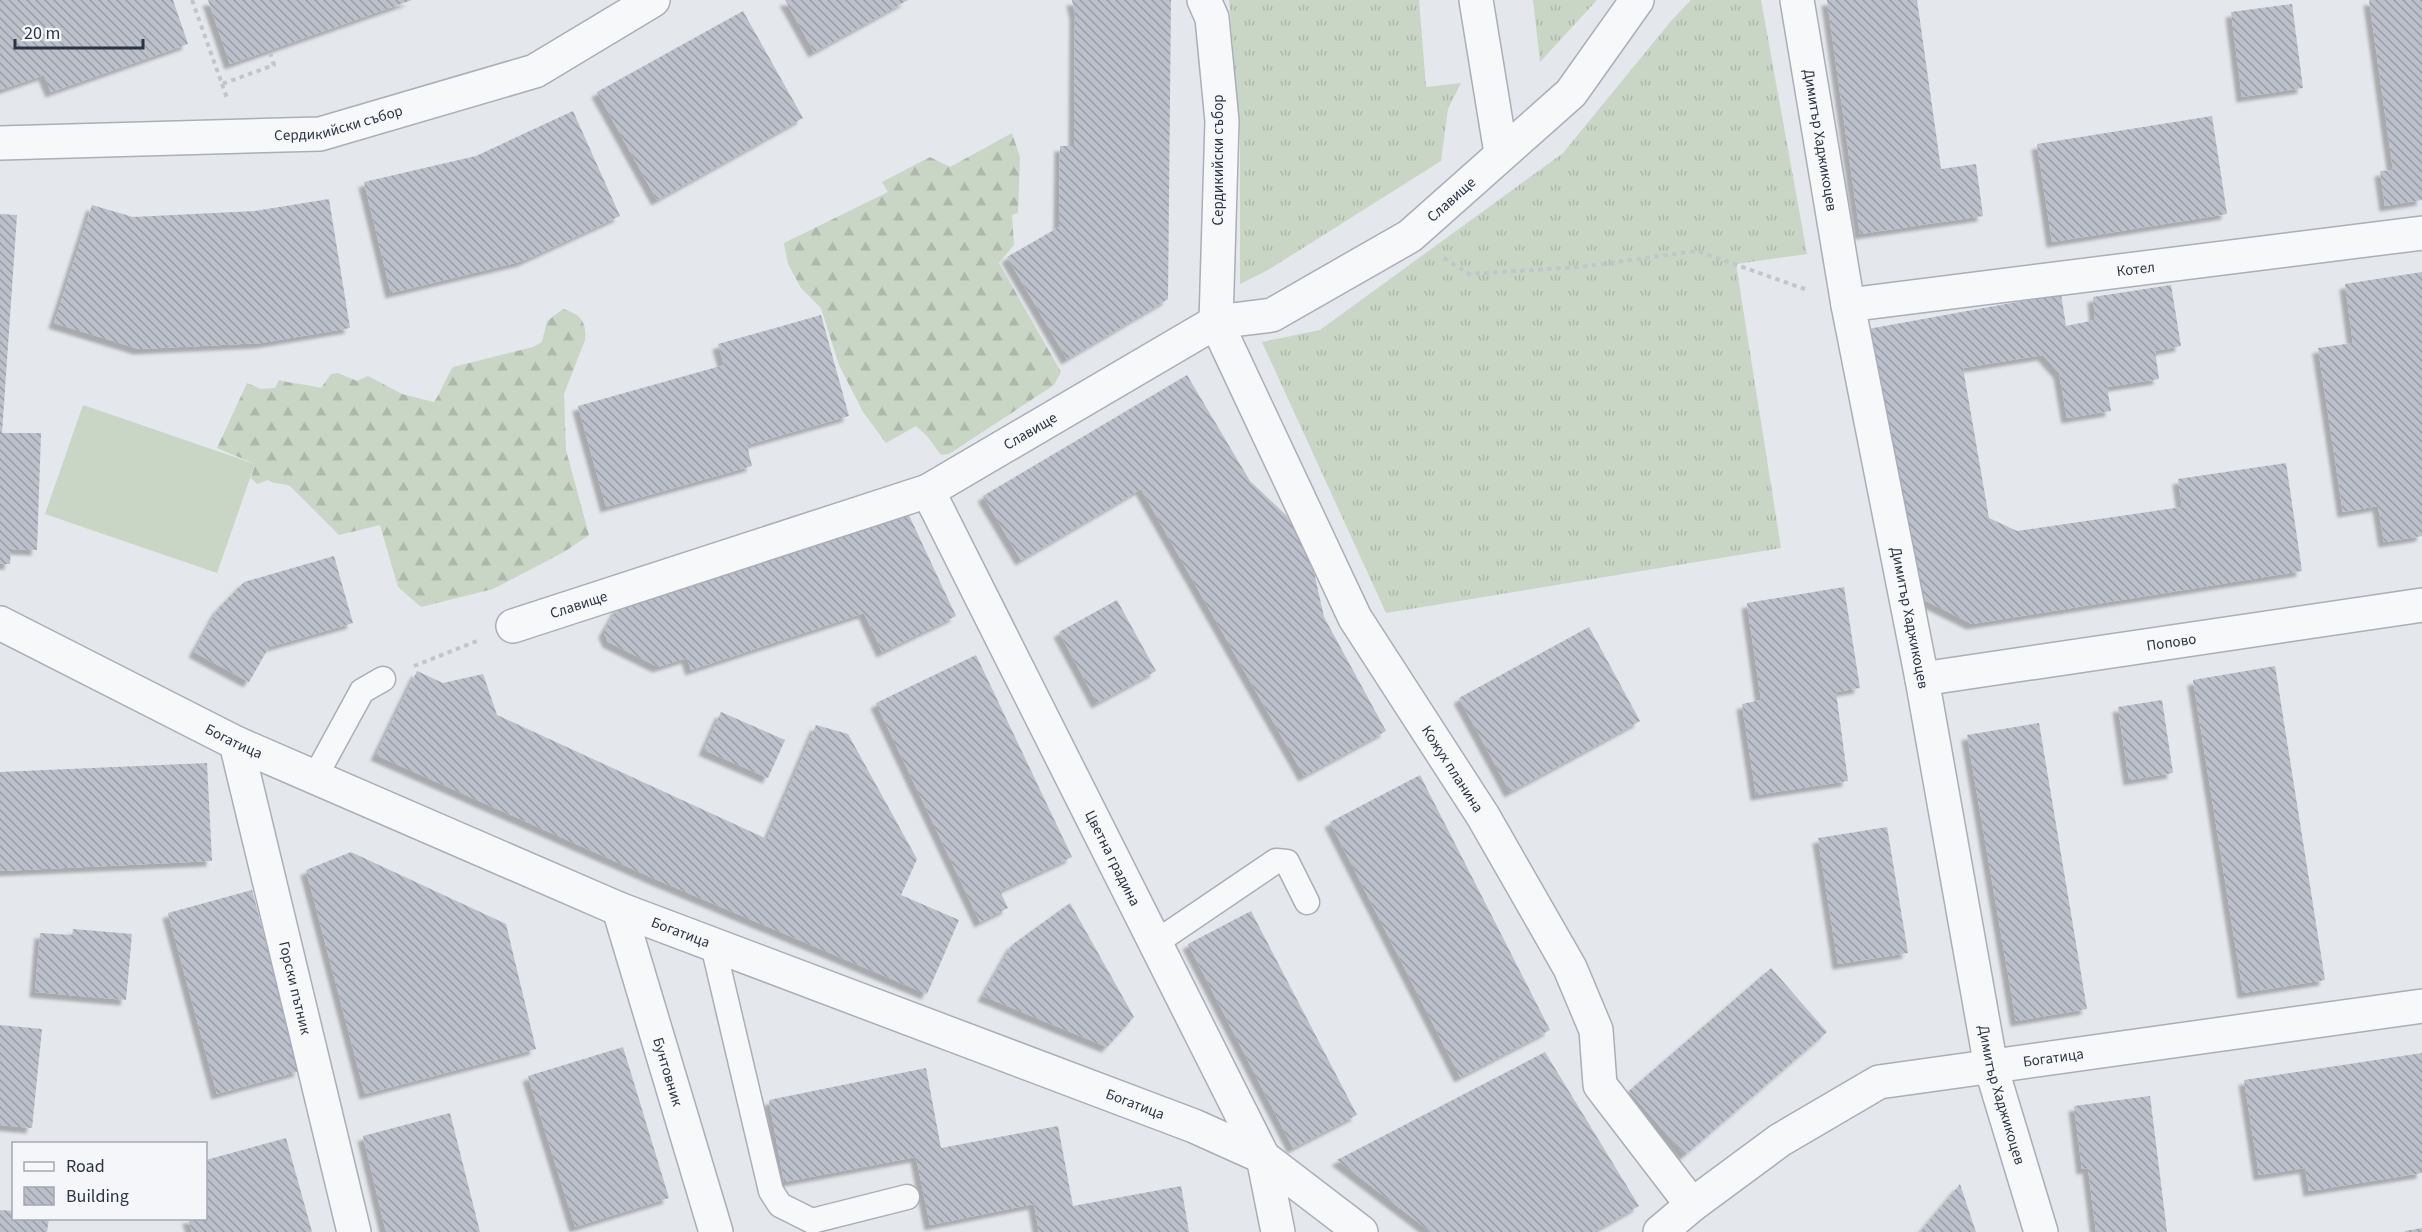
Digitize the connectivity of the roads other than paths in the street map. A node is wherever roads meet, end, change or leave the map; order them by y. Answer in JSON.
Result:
{"nodes":[{"id":1,"x":653,"y":0,"type":"edge"},
{"id":2,"x":1204,"y":0,"type":"edge"},
{"id":3,"x":1476,"y":0,"type":"edge"},
{"id":4,"x":1637,"y":0,"type":"edge"},
{"id":5,"x":1797,"y":0,"type":"edge"},
{"id":6,"x":0,"y":142,"type":"edge"},
{"id":7,"x":1501,"y":153,"type":"junction"},
{"id":8,"x":2422,"y":233,"type":"edge"},
{"id":9,"x":1848,"y":305,"type":"junction"},
{"id":10,"x":1216,"y":322,"type":"junction"},
{"id":11,"x":928,"y":491,"type":"junction"},
{"id":12,"x":2422,"y":605,"type":"edge"},
{"id":13,"x":0,"y":623,"type":"edge"},
{"id":14,"x":513,"y":626,"type":"road end"},
{"id":15,"x":383,"y":679,"type":"dead end"},
{"id":16,"x":1922,"y":679,"type":"junction"},
{"id":17,"x":236,"y":743,"type":"junction"},
{"id":18,"x":315,"y":777,"type":"junction"},
{"id":19,"x":1307,"y":902,"type":"dead end"},
{"id":20,"x":619,"y":909,"type":"junction"},
{"id":21,"x":1155,"y":943,"type":"junction"},
{"id":22,"x":713,"y":945,"type":"junction"},
{"id":23,"x":2422,"y":1006,"type":"edge"},
{"id":24,"x":1991,"y":1067,"type":"junction"},
{"id":25,"x":1263,"y":1156,"type":"junction"},
{"id":26,"x":907,"y":1197,"type":"dead end"},
{"id":27,"x":1692,"y":1205,"type":"junction"},
{"id":28,"x":354,"y":1232,"type":"edge"},
{"id":29,"x":716,"y":1232,"type":"edge"},
{"id":30,"x":1278,"y":1232,"type":"edge"},
{"id":31,"x":1361,"y":1232,"type":"edge"},
{"id":32,"x":1660,"y":1232,"type":"edge"},
{"id":33,"x":2041,"y":1232,"type":"edge"}],
"edges":[{"from":1,"to":6,"type":"street","name":"Сердикийски събор"},
{"from":2,"to":10,"type":"street","name":"Сердикийски събор"},
{"from":3,"to":7,"type":"street"},
{"from":4,"to":7,"type":"street","name":"Славище"},
{"from":5,"to":9,"type":"street","name":"Димитър Хаджикоцев"},
{"from":7,"to":10,"type":"street","name":"Славище"},
{"from":8,"to":9,"type":"street","name":"Котел"},
{"from":9,"to":16,"type":"street","name":"Димитър Хаджикоцев"},
{"from":10,"to":11,"type":"street","name":"Славище"},
{"from":10,"to":27,"type":"street","name":"Кожух планина"},
{"from":11,"to":14,"type":"street","name":"Славище"},
{"from":11,"to":21,"type":"street","name":"Цветна градина"},
{"from":12,"to":16,"type":"street","name":"Попово"},
{"from":13,"to":17,"type":"street","name":"Богатица"},
{"from":15,"to":18,"type":"lane"},
{"from":16,"to":24,"type":"street","name":"Димитър Хаджикоцев"},
{"from":17,"to":18,"type":"street","name":"Богатица"},
{"from":17,"to":28,"type":"street","name":"Горски пътник"},
{"from":18,"to":20,"type":"street","name":"Богатица"},
{"from":19,"to":21,"type":"lane"},
{"from":20,"to":22,"type":"street","name":"Богатица"},
{"from":20,"to":29,"type":"street","name":"Бунтовник"},
{"from":21,"to":25,"type":"street","name":"Цветна градина"},
{"from":22,"to":25,"type":"street","name":"Богатица"},
{"from":22,"to":26,"type":"lane"},
{"from":23,"to":24,"type":"street","name":"Богатица"},
{"from":24,"to":27,"type":"street","name":"Богатица"},
{"from":24,"to":33,"type":"street","name":"Димитър Хаджикоцев"},
{"from":25,"to":30,"type":"street","name":"Цветна градина"},
{"from":25,"to":31,"type":"street","name":"Богатица"},
{"from":27,"to":32,"type":"street","name":"Богатица"}]}
